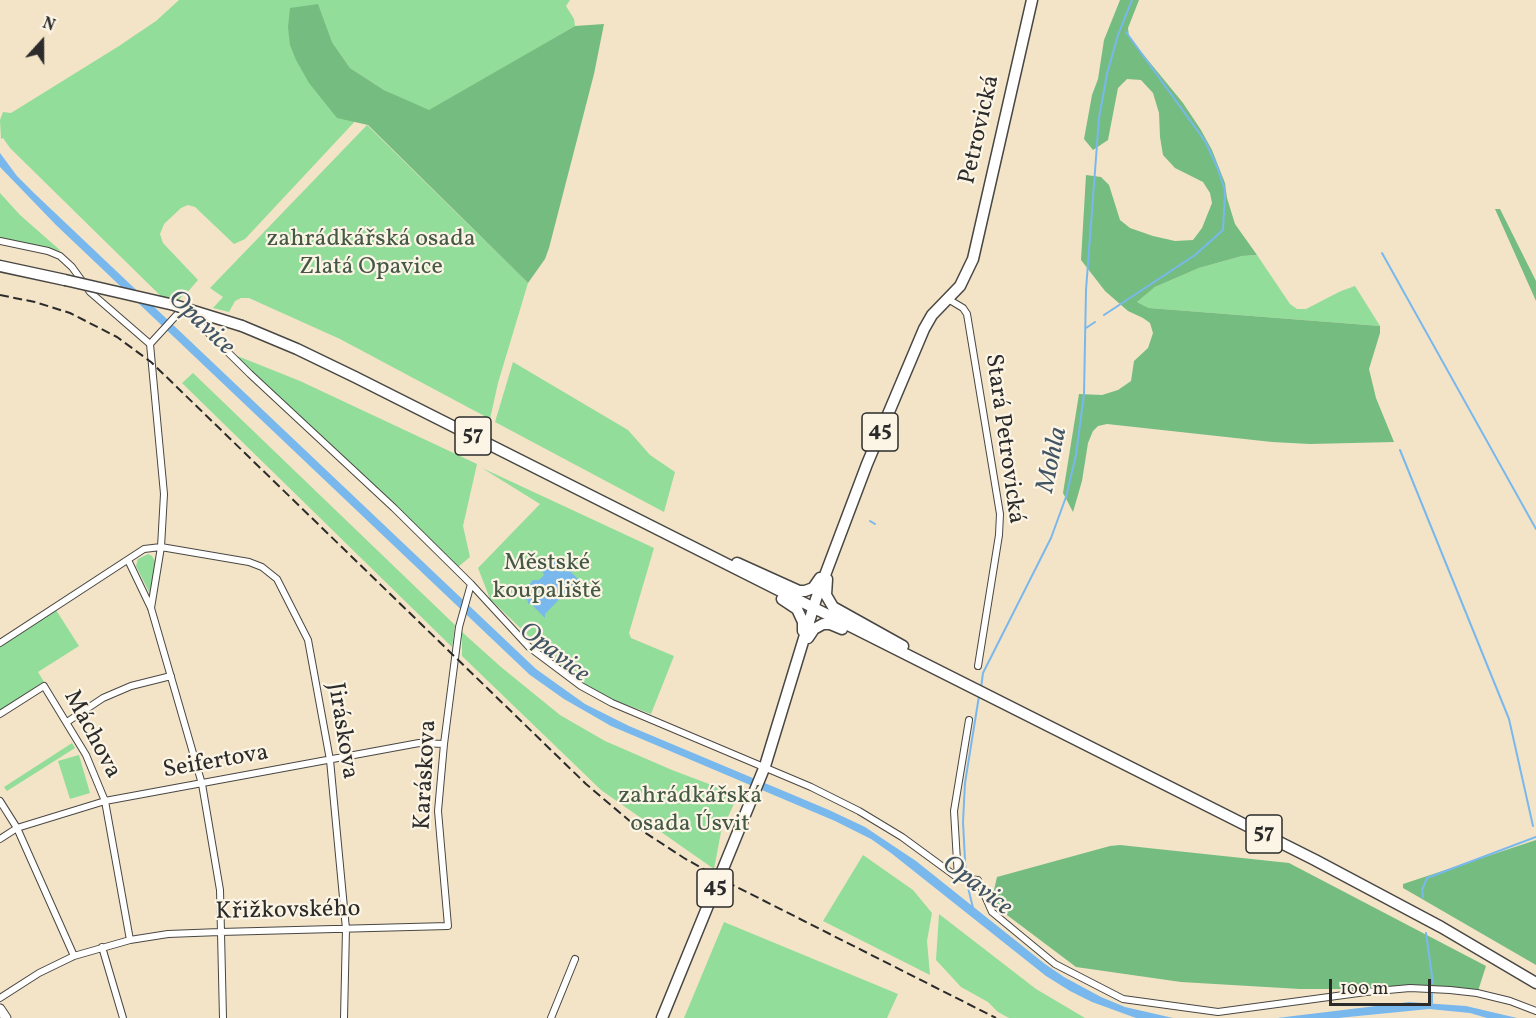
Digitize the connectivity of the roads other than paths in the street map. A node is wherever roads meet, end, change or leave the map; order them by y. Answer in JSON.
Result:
{"nodes":[{"id":1,"x":1032,"y":0,"type":"edge"},
{"id":2,"x":0,"y":241,"type":"edge"},
{"id":3,"x":0,"y":266,"type":"edge"},
{"id":4,"x":948,"y":299,"type":"junction"},
{"id":5,"x":150,"y":344,"type":"junction"},
{"id":6,"x":161,"y":547,"type":"junction"},
{"id":7,"x":702,"y":552,"type":"junction"},
{"id":8,"x":832,"y":552,"type":"junction"},
{"id":9,"x":128,"y":561,"type":"junction"},
{"id":10,"x":471,"y":584,"type":"junction"},
{"id":11,"x":813,"y":607,"type":"junction"},
{"id":12,"x":151,"y":608,"type":"junction"},
{"id":13,"x":0,"y":643,"type":"edge"},
{"id":14,"x":797,"y":663,"type":"junction"},
{"id":15,"x":978,"y":666,"type":"dead end"},
{"id":16,"x":938,"y":670,"type":"junction"},
{"id":17,"x":171,"y":676,"type":"junction"},
{"id":18,"x":0,"y":714,"type":"edge"},
{"id":19,"x":969,"y":720,"type":"dead end"},
{"id":20,"x":67,"y":722,"type":"junction"},
{"id":21,"x":444,"y":744,"type":"junction"},
{"id":22,"x":330,"y":760,"type":"junction"},
{"id":23,"x":764,"y":768,"type":"junction"},
{"id":24,"x":201,"y":784,"type":"junction"},
{"id":25,"x":0,"y":801,"type":"edge"},
{"id":26,"x":105,"y":801,"type":"junction"},
{"id":27,"x":17,"y":828,"type":"junction"},
{"id":28,"x":0,"y":839,"type":"edge"},
{"id":29,"x":960,"y":878,"type":"junction"},
{"id":30,"x":448,"y":926,"type":"joint"},
{"id":31,"x":346,"y":929,"type":"junction"},
{"id":32,"x":220,"y":932,"type":"junction"},
{"id":33,"x":130,"y":940,"type":"junction"},
{"id":34,"x":102,"y":947,"type":"junction"},
{"id":35,"x":74,"y":956,"type":"junction"},
{"id":36,"x":575,"y":959,"type":"dead end"},
{"id":37,"x":1536,"y":983,"type":"edge"},
{"id":38,"x":0,"y":998,"type":"edge"},
{"id":39,"x":0,"y":1009,"type":"edge"},
{"id":40,"x":1536,"y":1011,"type":"edge"},
{"id":41,"x":6,"y":1018,"type":"edge"},
{"id":42,"x":123,"y":1018,"type":"edge"},
{"id":43,"x":223,"y":1018,"type":"edge"},
{"id":44,"x":344,"y":1018,"type":"edge"},
{"id":45,"x":551,"y":1018,"type":"edge"},
{"id":46,"x":662,"y":1018,"type":"edge"}],
"edges":[{"from":1,"to":4,"type":"main road","name":"Petrovická","number":"45"},
{"from":2,"to":5,"type":"street"},
{"from":3,"to":7,"type":"main road","number":"57","bridge":true},
{"from":4,"to":8,"type":"main road","number":"45"},
{"from":4,"to":15,"type":"street","name":"Stará Petrovická"},
{"from":5,"to":6,"type":"street"},
{"from":5,"to":10,"type":"street"},
{"from":6,"to":9,"type":"street"},
{"from":6,"to":12,"type":"street"},
{"from":6,"to":22,"type":"street","name":"Jiráskova"},
{"from":7,"to":8,"type":"main road"},
{"from":7,"to":11,"type":"main road","number":"57"},
{"from":7,"to":14,"type":"main road"},
{"from":8,"to":11,"type":"main road","number":"45"},
{"from":8,"to":16,"type":"main road"},
{"from":9,"to":12,"type":"street"},
{"from":9,"to":13,"type":"street"},
{"from":10,"to":21,"type":"street","name":"Karáskova"},
{"from":10,"to":23,"type":"street"},
{"from":11,"to":14,"type":"main road","number":"45"},
{"from":11,"to":16,"type":"main road","number":"57"},
{"from":12,"to":17,"type":"street"},
{"from":14,"to":16,"type":"main road"},
{"from":14,"to":23,"type":"main road","number":"45"},
{"from":16,"to":37,"type":"main road","number":"57"},
{"from":17,"to":20,"type":"street"},
{"from":17,"to":24,"type":"street"},
{"from":18,"to":20,"type":"street","name":"Máchova"},
{"from":19,"to":29,"type":"street"},
{"from":20,"to":26,"type":"street","name":"Máchova"},
{"from":21,"to":22,"type":"street","name":"Seifertova"},
{"from":21,"to":30,"type":"street","name":"Karáskova"},
{"from":22,"to":24,"type":"street","name":"Seifertova"},
{"from":22,"to":31,"type":"street","name":"Jiráskova"},
{"from":23,"to":29,"type":"street"},
{"from":23,"to":46,"type":"main road","number":"45"},
{"from":24,"to":26,"type":"street","name":"Seifertova"},
{"from":24,"to":32,"type":"street"},
{"from":25,"to":27,"type":"street"},
{"from":26,"to":27,"type":"street","name":"Seifertova"},
{"from":26,"to":33,"type":"street","name":"Máchova"},
{"from":27,"to":28,"type":"street","name":"Seifertova"},
{"from":27,"to":35,"type":"street"},
{"from":29,"to":40,"type":"street"},
{"from":30,"to":31,"type":"street","name":"Křižkovského"},
{"from":31,"to":32,"type":"street","name":"Křižkovského"},
{"from":31,"to":44,"type":"street","name":"Jiráskova"},
{"from":32,"to":33,"type":"street","name":"Křižkovského"},
{"from":32,"to":43,"type":"street"},
{"from":33,"to":34,"type":"street","name":"Křižkovského"},
{"from":34,"to":35,"type":"street","name":"Křižkovského"},
{"from":34,"to":42,"type":"street"},
{"from":35,"to":38,"type":"street"},
{"from":36,"to":45,"type":"street"},
{"from":39,"to":41,"type":"main road"}]}
